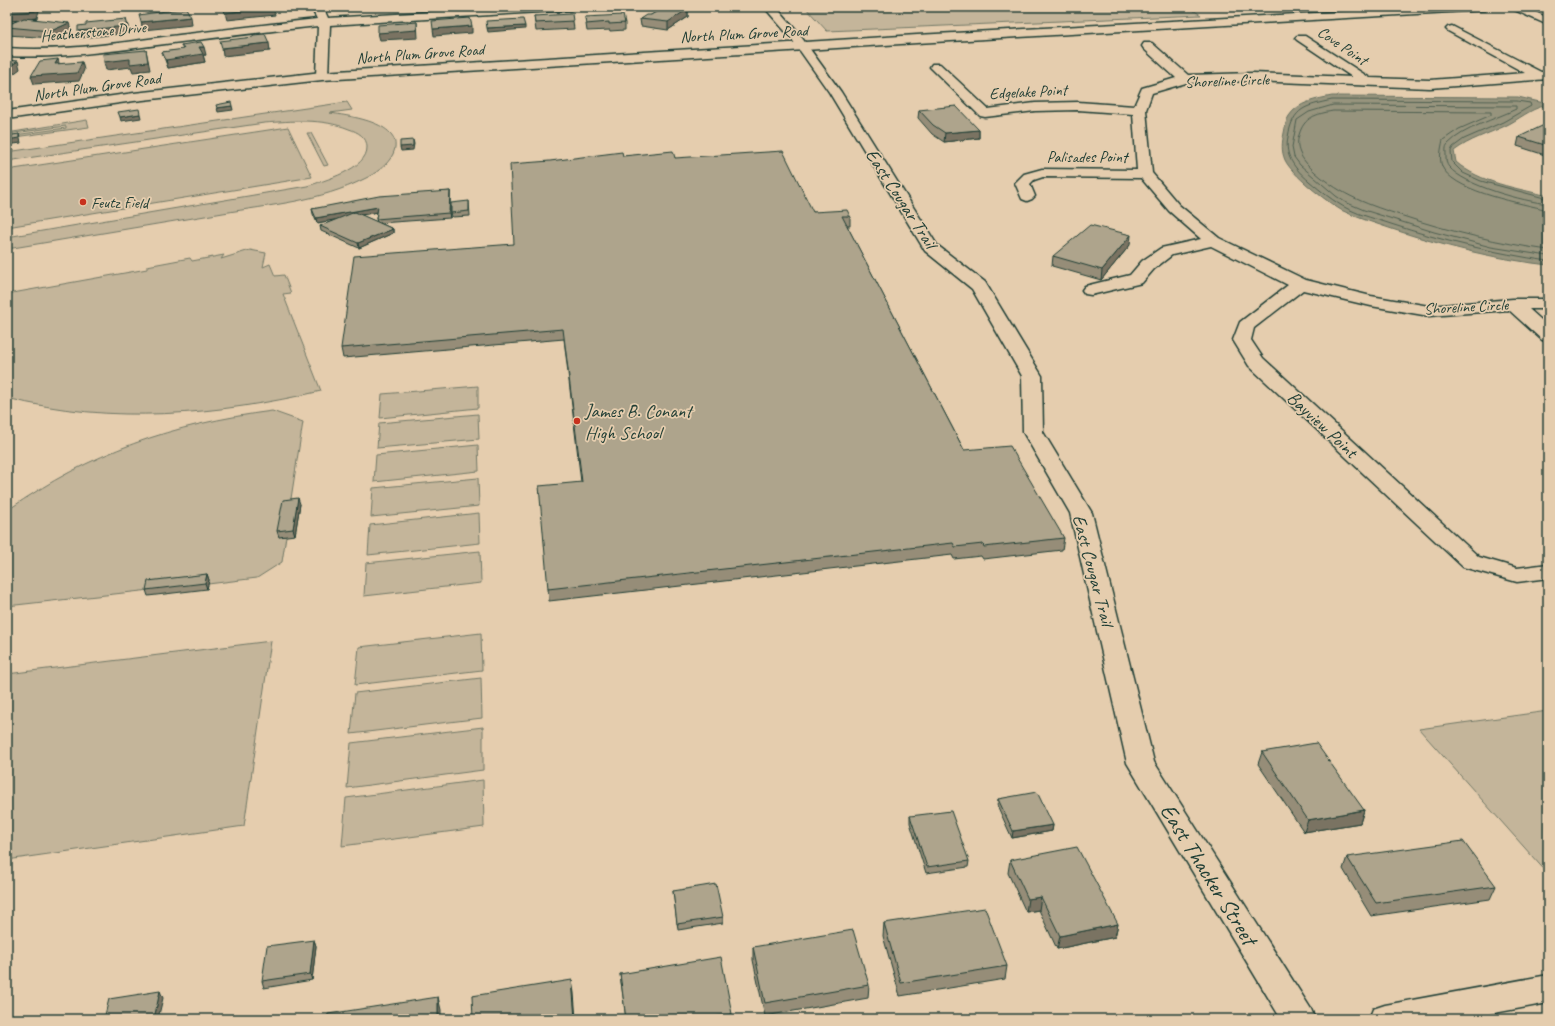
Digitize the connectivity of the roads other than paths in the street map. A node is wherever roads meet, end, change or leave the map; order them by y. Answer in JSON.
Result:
{"nodes":[{"id":1,"x":317,"y":7,"type":"edge"},
{"id":2,"x":571,"y":7,"type":"edge"},
{"id":3,"x":770,"y":7,"type":"edge"},
{"id":4,"x":1485,"y":7,"type":"edge"},
{"id":5,"x":1516,"y":7,"type":"edge"},
{"id":6,"x":324,"y":22,"type":"junction"},
{"id":7,"x":1548,"y":22,"type":"edge"},
{"id":8,"x":1452,"y":29,"type":"dead end"},
{"id":9,"x":1301,"y":38,"type":"dead end"},
{"id":10,"x":803,"y":46,"type":"junction"},
{"id":11,"x":1148,"y":46,"type":"dead end"},
{"id":12,"x":7,"y":52,"type":"edge"},
{"id":13,"x":936,"y":67,"type":"dead end"},
{"id":14,"x":322,"y":76,"type":"junction"},
{"id":15,"x":1544,"y":76,"type":"edge"},
{"id":16,"x":1185,"y":79,"type":"junction"},
{"id":17,"x":1366,"y":81,"type":"junction"},
{"id":18,"x":1139,"y":110,"type":"junction"},
{"id":19,"x":7,"y":115,"type":"edge"},
{"id":20,"x":1146,"y":174,"type":"junction"},
{"id":21,"x":1027,"y":196,"type":"dead end"},
{"id":22,"x":1213,"y":241,"type":"junction"},
{"id":23,"x":1300,"y":284,"type":"junction"},
{"id":24,"x":1091,"y":290,"type":"dead end"},
{"id":25,"x":1513,"y":304,"type":"junction"},
{"id":26,"x":1548,"y":304,"type":"edge"},
{"id":27,"x":1548,"y":336,"type":"edge"},
{"id":28,"x":1548,"y":572,"type":"edge"},
{"id":29,"x":1132,"y":724,"type":"joint"},
{"id":30,"x":1548,"y":989,"type":"edge"},
{"id":31,"x":1299,"y":1019,"type":"edge"},
{"id":32,"x":1385,"y":1019,"type":"edge"}],
"edges":[{"from":1,"to":6,"type":"street"},
{"from":2,"to":6,"type":"street","name":"Heatherstone Drive"},
{"from":3,"to":10,"type":"street"},
{"from":4,"to":10,"type":"street","name":"North Plum Grove Road"},
{"from":5,"to":7,"type":"street"},
{"from":6,"to":12,"type":"street","name":"Heatherstone Drive"},
{"from":6,"to":14,"type":"street"},
{"from":8,"to":15,"type":"street"},
{"from":9,"to":17,"type":"street","name":"Cove Point"},
{"from":10,"to":14,"type":"street","name":"North Plum Grove Road"},
{"from":10,"to":29,"type":"street","name":"East Cougar Trail"},
{"from":11,"to":16,"type":"street"},
{"from":13,"to":18,"type":"street","name":"Edgelake Point"},
{"from":14,"to":19,"type":"street","name":"North Plum Grove Road"},
{"from":15,"to":17,"type":"street","name":"Shoreline Circle"},
{"from":16,"to":17,"type":"street","name":"Shoreline Circle"},
{"from":16,"to":18,"type":"street","name":"Shoreline Circle"},
{"from":18,"to":20,"type":"street","name":"Shoreline Circle"},
{"from":20,"to":21,"type":"street","name":"Palisades Point"},
{"from":20,"to":22,"type":"street","name":"Shoreline Circle"},
{"from":22,"to":23,"type":"street","name":"Shoreline Circle"},
{"from":22,"to":24,"type":"street"},
{"from":23,"to":25,"type":"street","name":"Shoreline Circle"},
{"from":23,"to":28,"type":"street","name":"Bayview Point"},
{"from":25,"to":26,"type":"street","name":"Shoreline Circle"},
{"from":25,"to":27,"type":"street"},
{"from":29,"to":31,"type":"street","name":"East Thacker Street"},
{"from":30,"to":32,"type":"street"}]}
